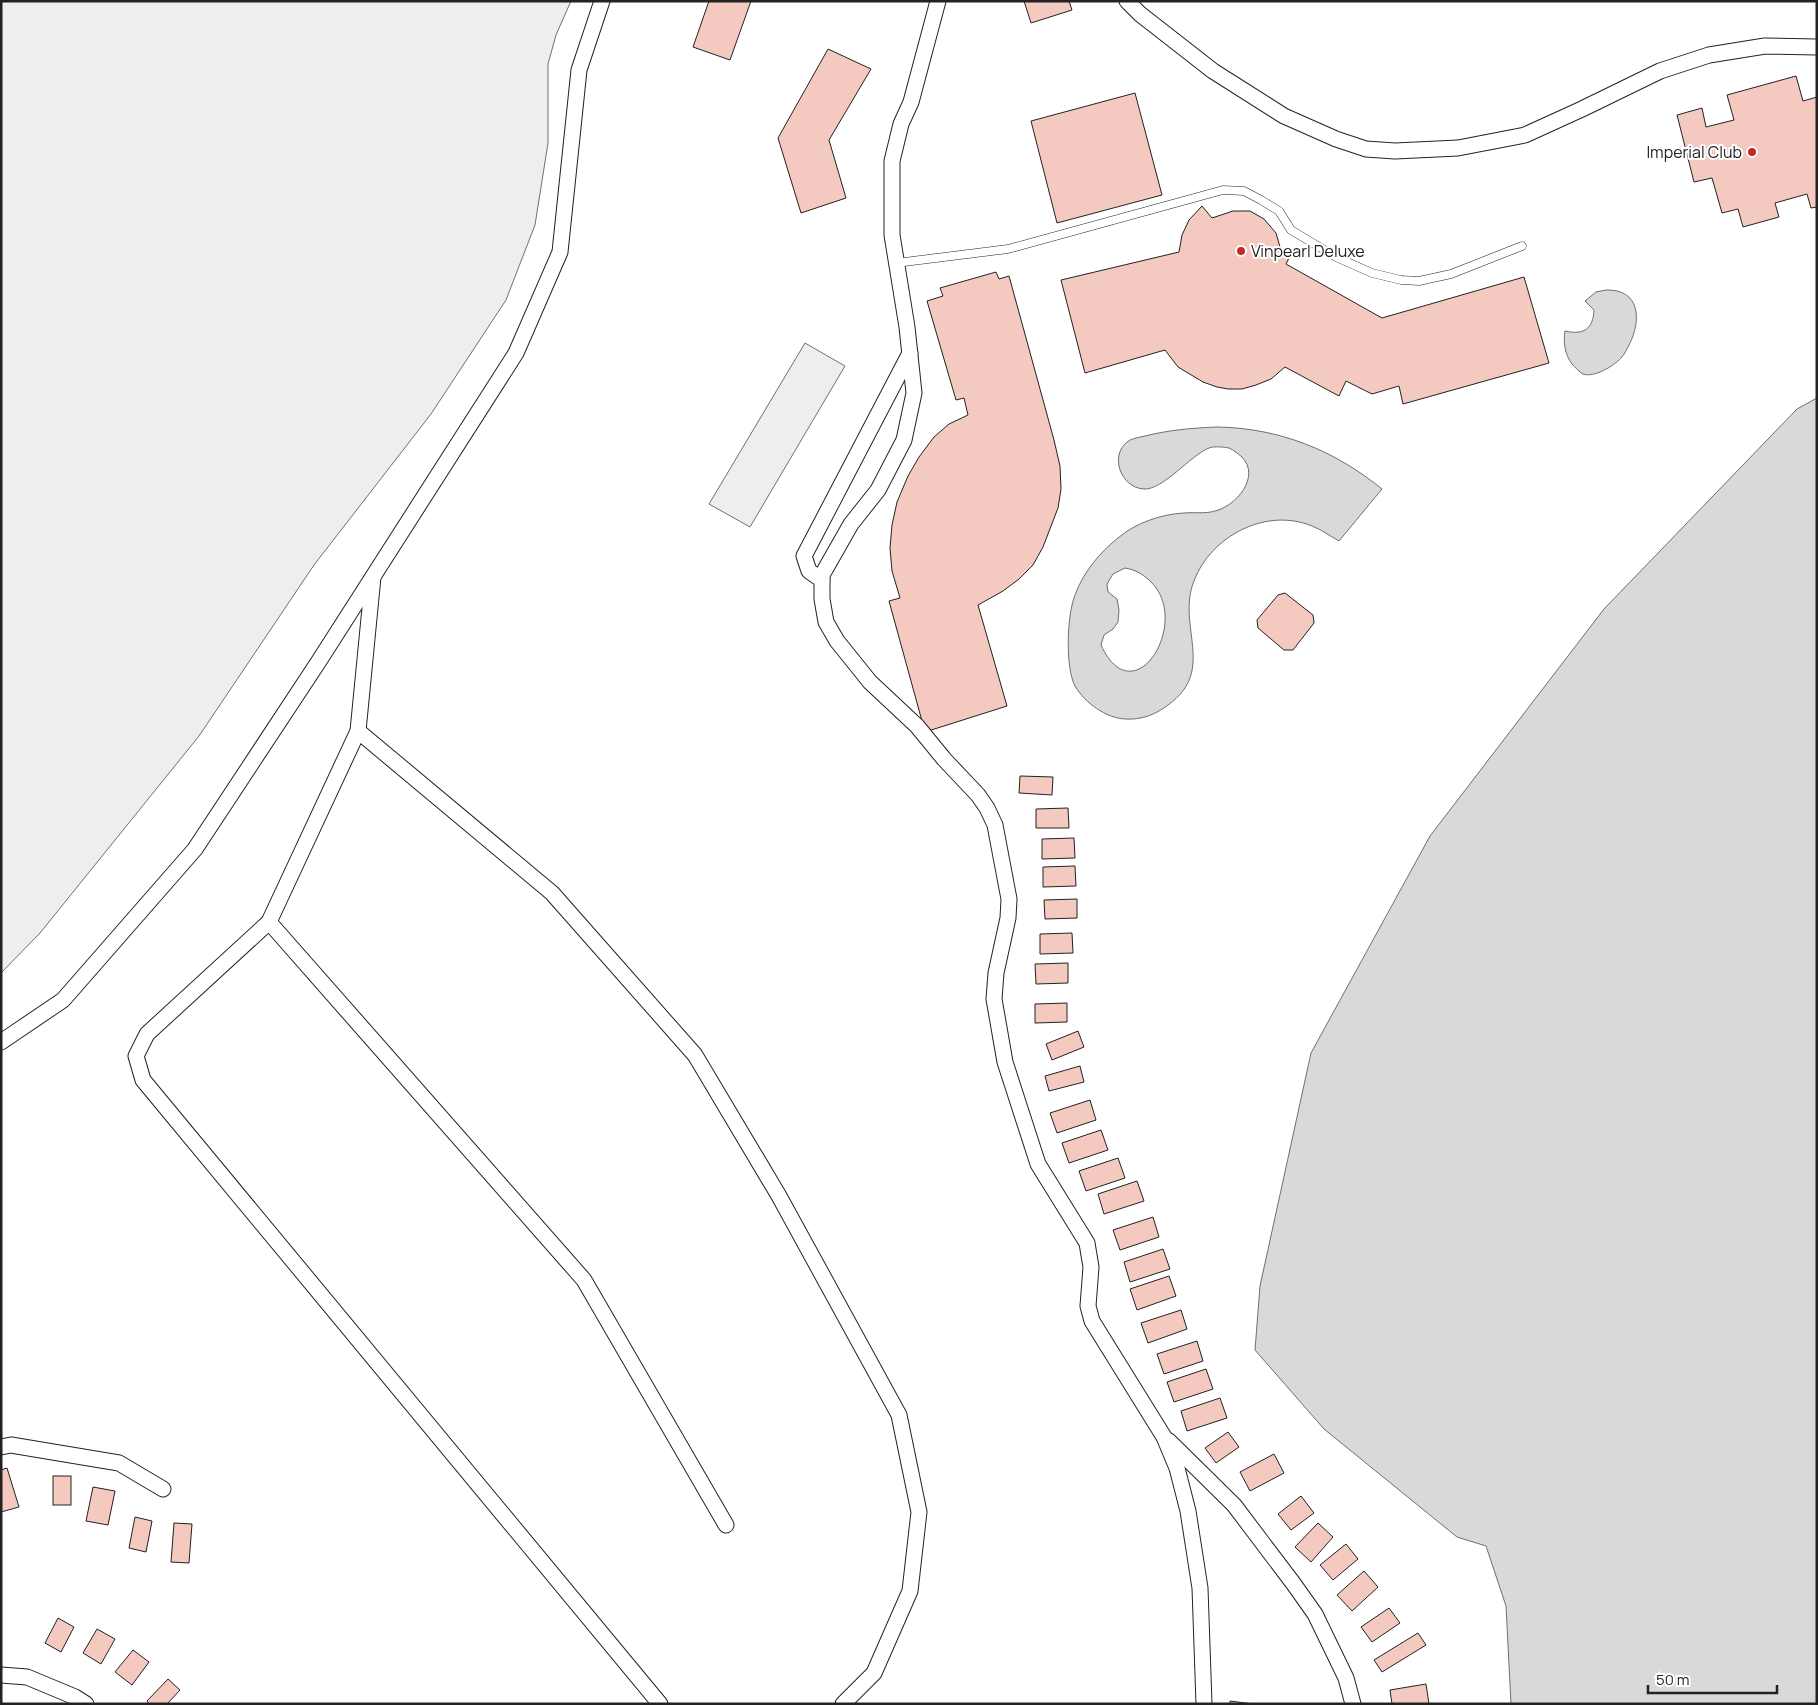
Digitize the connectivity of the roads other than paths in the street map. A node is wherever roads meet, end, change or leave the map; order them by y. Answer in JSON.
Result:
{"nodes":[{"id":1,"x":602,"y":1,"type":"edge"},
{"id":2,"x":938,"y":1,"type":"edge"},
{"id":3,"x":1126,"y":1,"type":"edge"},
{"id":4,"x":1817,"y":47,"type":"edge"},
{"id":5,"x":1522,"y":246,"type":"dead end"},
{"id":6,"x":896,"y":263,"type":"junction"},
{"id":7,"x":910,"y":353,"type":"junction"},
{"id":8,"x":373,"y":577,"type":"junction"},
{"id":9,"x":822,"y":580,"type":"junction"},
{"id":10,"x":358,"y":731,"type":"junction"},
{"id":11,"x":269,"y":922,"type":"junction"},
{"id":12,"x":1,"y":1042,"type":"edge"},
{"id":13,"x":1164,"y":1437,"type":"junction"},
{"id":14,"x":1,"y":1447,"type":"edge"},
{"id":15,"x":163,"y":1489,"type":"dead end"},
{"id":16,"x":726,"y":1525,"type":"dead end"},
{"id":17,"x":1,"y":1675,"type":"edge"},
{"id":18,"x":86,"y":1704,"type":"edge"},
{"id":19,"x":660,"y":1704,"type":"edge"},
{"id":20,"x":843,"y":1704,"type":"edge"},
{"id":21,"x":1204,"y":1704,"type":"edge"},
{"id":22,"x":1353,"y":1704,"type":"edge"}],
"edges":[{"from":1,"to":8,"type":"street"},
{"from":2,"to":6,"type":"street"},
{"from":3,"to":4,"type":"street"},
{"from":5,"to":6,"type":"lane"},
{"from":6,"to":7,"type":"street"},
{"from":7,"to":9,"type":"street"},
{"from":7,"to":9,"type":"street"},
{"from":8,"to":10,"type":"street"},
{"from":8,"to":12,"type":"street"},
{"from":9,"to":13,"type":"street"},
{"from":10,"to":11,"type":"street"},
{"from":10,"to":20,"type":"street"},
{"from":11,"to":16,"type":"street"},
{"from":11,"to":19,"type":"street"},
{"from":13,"to":21,"type":"street"},
{"from":13,"to":22,"type":"street"},
{"from":14,"to":15,"type":"street"},
{"from":17,"to":18,"type":"street"}]}
